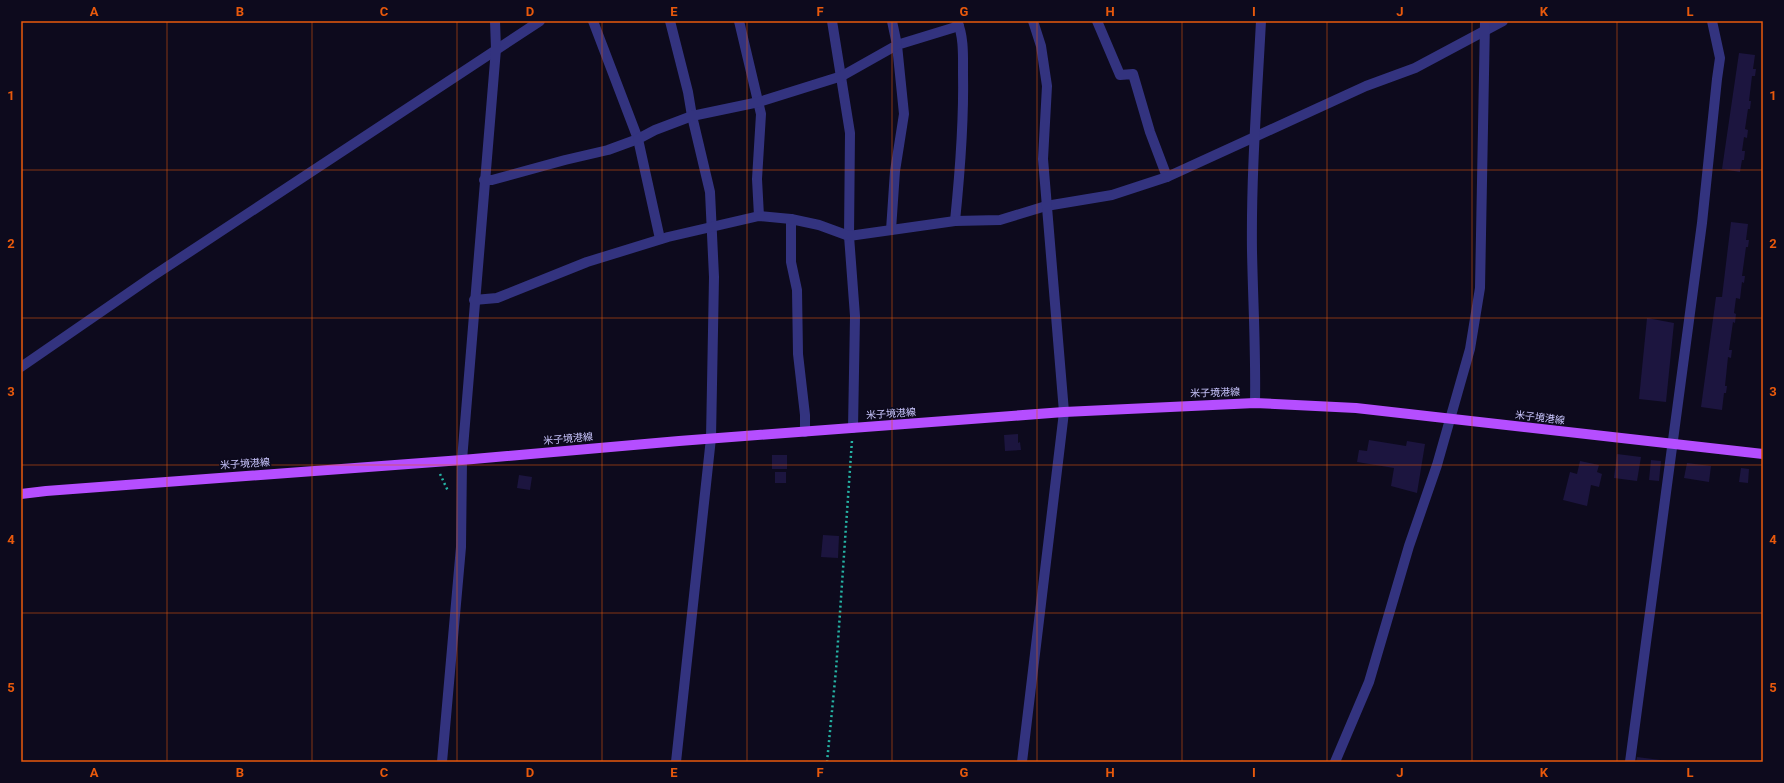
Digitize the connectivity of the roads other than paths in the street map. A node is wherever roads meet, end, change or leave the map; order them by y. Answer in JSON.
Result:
{"nodes":[{"id":1,"x":495,"y":21,"type":"edge"},
{"id":2,"x":540,"y":21,"type":"edge"},
{"id":3,"x":594,"y":21,"type":"edge"},
{"id":4,"x":670,"y":21,"type":"edge"},
{"id":5,"x":739,"y":21,"type":"edge"},
{"id":6,"x":832,"y":21,"type":"edge"},
{"id":7,"x":892,"y":21,"type":"edge"},
{"id":8,"x":1033,"y":21,"type":"edge"},
{"id":9,"x":1097,"y":21,"type":"edge"},
{"id":10,"x":1261,"y":21,"type":"edge"},
{"id":11,"x":1503,"y":21,"type":"edge"},
{"id":12,"x":1712,"y":21,"type":"edge"},
{"id":13,"x":958,"y":24,"type":"edge"},
{"id":14,"x":1485,"y":26,"type":"edge"},
{"id":15,"x":897,"y":45,"type":"junction"},
{"id":16,"x":496,"y":49,"type":"junction"},
{"id":17,"x":842,"y":76,"type":"junction"},
{"id":18,"x":759,"y":102,"type":"junction"},
{"id":19,"x":692,"y":116,"type":"junction"},
{"id":20,"x":1254,"y":138,"type":"junction"},
{"id":21,"x":638,"y":139,"type":"junction"},
{"id":22,"x":1167,"y":178,"type":"junction"},
{"id":23,"x":484,"y":180,"type":"junction"},
{"id":24,"x":1046,"y":206,"type":"junction"},
{"id":25,"x":759,"y":216,"type":"junction"},
{"id":26,"x":791,"y":219,"type":"junction"},
{"id":27,"x":955,"y":221,"type":"junction"},
{"id":28,"x":713,"y":227,"type":"junction"},
{"id":29,"x":891,"y":230,"type":"junction"},
{"id":30,"x":849,"y":236,"type":"junction"},
{"id":31,"x":660,"y":239,"type":"junction"},
{"id":32,"x":474,"y":300,"type":"junction"},
{"id":33,"x":21,"y":367,"type":"edge"},
{"id":34,"x":1255,"y":403,"type":"junction"},
{"id":35,"x":1064,"y":412,"type":"junction"},
{"id":36,"x":1450,"y":418,"type":"junction"},
{"id":37,"x":853,"y":428,"type":"junction"},
{"id":38,"x":805,"y":432,"type":"junction"},
{"id":39,"x":712,"y":438,"type":"junction"},
{"id":40,"x":1672,"y":444,"type":"junction"},
{"id":41,"x":1763,"y":454,"type":"edge"},
{"id":42,"x":462,"y":460,"type":"junction"},
{"id":43,"x":21,"y":494,"type":"edge"},
{"id":44,"x":442,"y":762,"type":"edge"},
{"id":45,"x":676,"y":762,"type":"edge"},
{"id":46,"x":1022,"y":762,"type":"edge"},
{"id":47,"x":1335,"y":762,"type":"edge"},
{"id":48,"x":1630,"y":762,"type":"edge"}],
"edges":[{"from":1,"to":16,"type":"street"},
{"from":2,"to":16,"type":"street"},
{"from":3,"to":21,"type":"street"},
{"from":4,"to":19,"type":"street"},
{"from":5,"to":18,"type":"street"},
{"from":6,"to":17,"type":"street"},
{"from":7,"to":15,"type":"street"},
{"from":8,"to":24,"type":"street"},
{"from":9,"to":22,"type":"street"},
{"from":10,"to":20,"type":"street"},
{"from":11,"to":14,"type":"street"},
{"from":12,"to":40,"type":"street"},
{"from":13,"to":15,"type":"street"},
{"from":13,"to":27,"type":"street"},
{"from":14,"to":20,"type":"street"},
{"from":14,"to":36,"type":"street"},
{"from":15,"to":17,"type":"street"},
{"from":15,"to":29,"type":"street"},
{"from":16,"to":23,"type":"street"},
{"from":16,"to":33,"type":"street"},
{"from":17,"to":18,"type":"street"},
{"from":17,"to":30,"type":"street"},
{"from":18,"to":19,"type":"street"},
{"from":18,"to":25,"type":"street"},
{"from":19,"to":21,"type":"street"},
{"from":19,"to":28,"type":"street"},
{"from":20,"to":22,"type":"street"},
{"from":20,"to":34,"type":"street"},
{"from":21,"to":23,"type":"street"},
{"from":21,"to":31,"type":"street"},
{"from":22,"to":24,"type":"street"},
{"from":23,"to":32,"type":"street"},
{"from":24,"to":27,"type":"street"},
{"from":24,"to":35,"type":"street"},
{"from":25,"to":26,"type":"street"},
{"from":25,"to":28,"type":"street"},
{"from":26,"to":30,"type":"street"},
{"from":26,"to":38,"type":"street"},
{"from":27,"to":29,"type":"street"},
{"from":28,"to":31,"type":"street"},
{"from":28,"to":39,"type":"street"},
{"from":29,"to":30,"type":"street"},
{"from":30,"to":37,"type":"street"},
{"from":31,"to":32,"type":"street"},
{"from":32,"to":42,"type":"street"},
{"from":34,"to":35,"type":"main road","name":"米子境港線"},
{"from":34,"to":36,"type":"main road","name":"米子境港線"},
{"from":35,"to":37,"type":"main road","name":"米子境港線"},
{"from":35,"to":46,"type":"street"},
{"from":36,"to":40,"type":"main road","name":"米子境港線"},
{"from":36,"to":47,"type":"street"},
{"from":37,"to":38,"type":"main road","name":"米子境港線"},
{"from":38,"to":39,"type":"main road","name":"米子境港線"},
{"from":39,"to":42,"type":"main road","name":"米子境港線"},
{"from":39,"to":45,"type":"street"},
{"from":40,"to":41,"type":"main road","name":"米子境港線"},
{"from":40,"to":48,"type":"street"},
{"from":42,"to":43,"type":"main road","name":"米子境港線"},
{"from":42,"to":44,"type":"street"}]}
